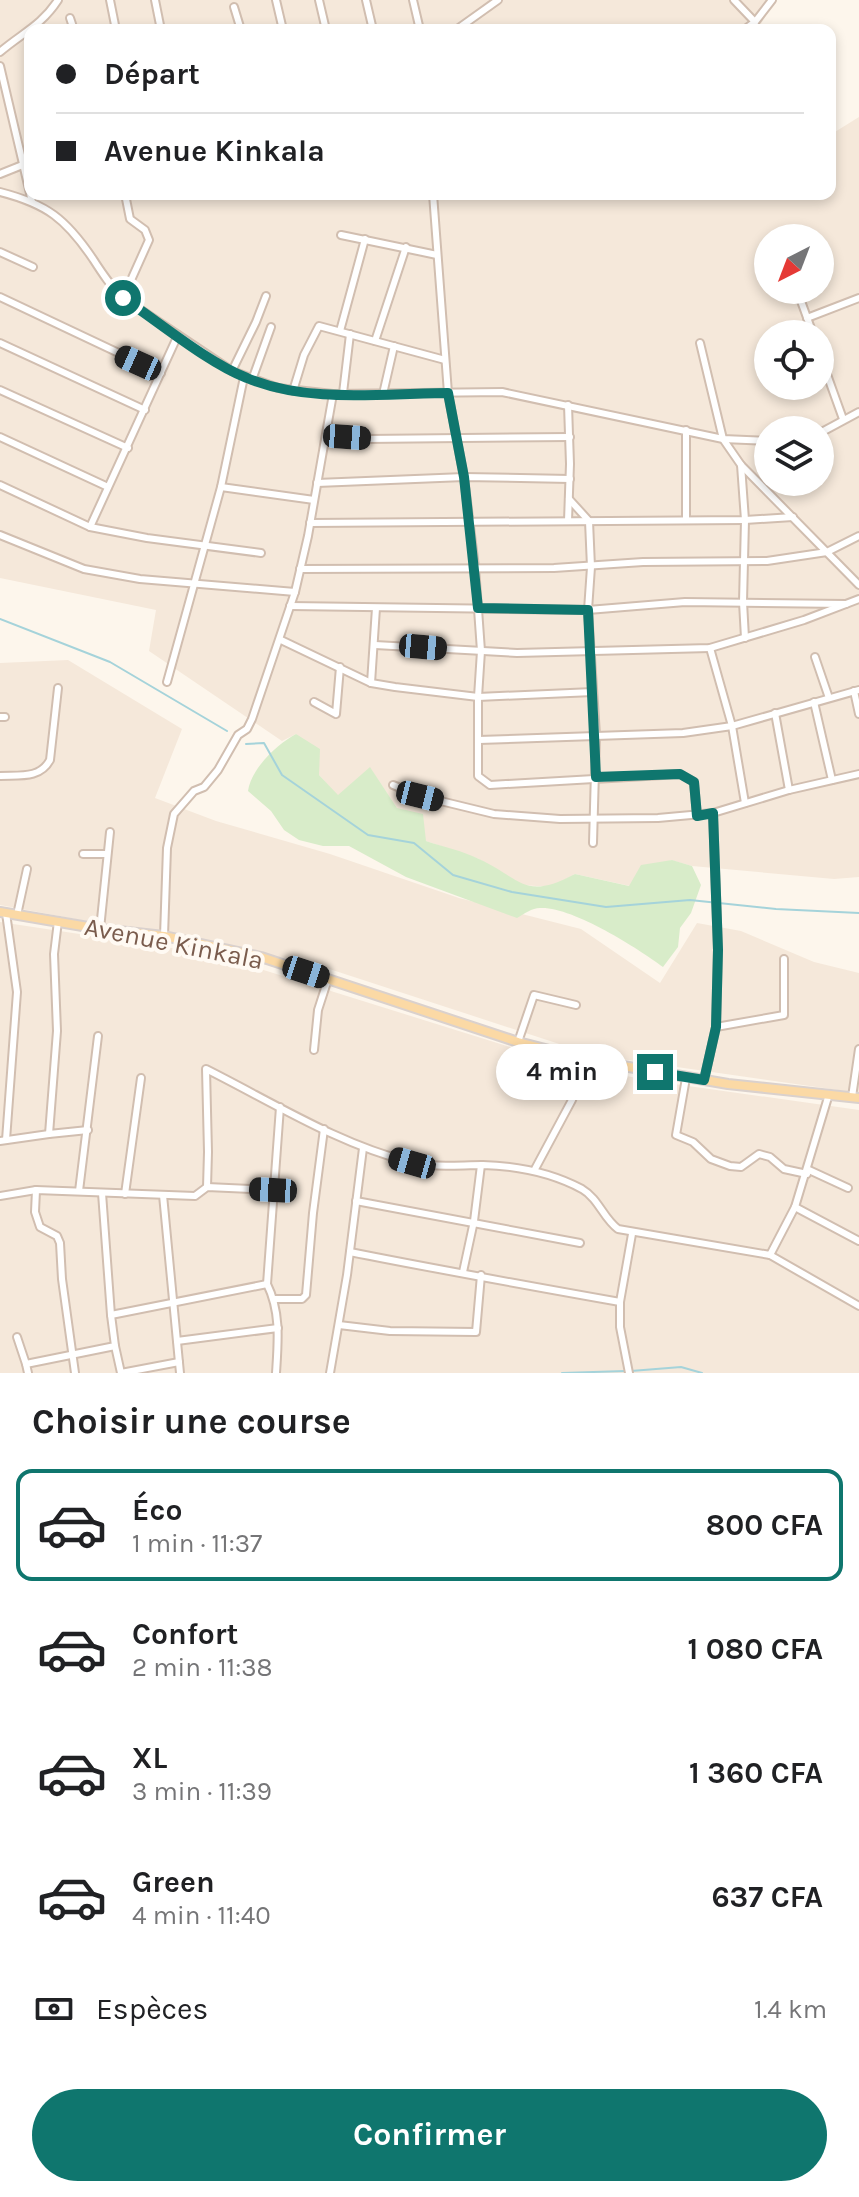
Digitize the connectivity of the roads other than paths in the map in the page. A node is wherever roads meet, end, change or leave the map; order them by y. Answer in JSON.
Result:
{"nodes":[{"id":1,"x":58,"y":0,"type":"edge"},
{"id":2,"x":110,"y":0,"type":"edge"},
{"id":3,"x":155,"y":0,"type":"edge"},
{"id":4,"x":276,"y":0,"type":"edge"},
{"id":5,"x":319,"y":0,"type":"edge"},
{"id":6,"x":366,"y":0,"type":"edge"},
{"id":7,"x":413,"y":0,"type":"edge"},
{"id":8,"x":498,"y":0,"type":"edge"},
{"id":9,"x":734,"y":0,"type":"edge"},
{"id":10,"x":772,"y":0,"type":"edge"},
{"id":11,"x":234,"y":7,"type":"dead end"},
{"id":12,"x":70,"y":18,"type":"dead end"},
{"id":13,"x":755,"y":22,"type":"junction"},
{"id":14,"x":40,"y":24,"type":"edge"},
{"id":15,"x":72,"y":24,"type":"edge"},
{"id":16,"x":115,"y":24,"type":"edge"},
{"id":17,"x":160,"y":24,"type":"edge"},
{"id":18,"x":239,"y":24,"type":"edge"},
{"id":19,"x":282,"y":24,"type":"edge"},
{"id":20,"x":325,"y":24,"type":"edge"},
{"id":21,"x":372,"y":24,"type":"edge"},
{"id":22,"x":419,"y":24,"type":"edge"},
{"id":23,"x":464,"y":24,"type":"edge"},
{"id":24,"x":752,"y":24,"type":"edge"},
{"id":25,"x":24,"y":38,"type":"edge"},
{"id":26,"x":0,"y":52,"type":"edge"},
{"id":27,"x":0,"y":66,"type":"edge"},
{"id":28,"x":22,"y":166,"type":"junction"},
{"id":29,"x":24,"y":173,"type":"edge"},
{"id":30,"x":0,"y":174,"type":"edge"},
{"id":31,"x":0,"y":192,"type":"edge"},
{"id":32,"x":24,"y":200,"type":"edge"},
{"id":33,"x":26,"y":200,"type":"edge"},
{"id":34,"x":126,"y":200,"type":"edge"},
{"id":35,"x":433,"y":200,"type":"edge"},
{"id":36,"x":32,"y":202,"type":"joint"},
{"id":37,"x":341,"y":235,"type":"dead end"},
{"id":38,"x":365,"y":239,"type":"junction"},
{"id":39,"x":406,"y":247,"type":"junction"},
{"id":40,"x":0,"y":252,"type":"edge"},
{"id":41,"x":437,"y":255,"type":"junction"},
{"id":42,"x":33,"y":267,"type":"dead end"},
{"id":43,"x":266,"y":296,"type":"dead end"},
{"id":44,"x":0,"y":297,"type":"edge"},
{"id":45,"x":123,"y":298,"type":"junction"},
{"id":46,"x":859,"y":298,"type":"edge"},
{"id":47,"x":802,"y":304,"type":"edge"},
{"id":48,"x":807,"y":318,"type":"joint"},
{"id":49,"x":271,"y":327,"type":"dead end"},
{"id":50,"x":340,"y":331,"type":"junction"},
{"id":51,"x":350,"y":334,"type":"junction"},
{"id":52,"x":178,"y":335,"type":"junction"},
{"id":53,"x":375,"y":341,"type":"junction"},
{"id":54,"x":0,"y":343,"type":"edge"},
{"id":55,"x":700,"y":343,"type":"dead end"},
{"id":56,"x":394,"y":346,"type":"junction"},
{"id":57,"x":445,"y":360,"type":"junction"},
{"id":58,"x":232,"y":371,"type":"junction"},
{"id":59,"x":161,"y":373,"type":"junction"},
{"id":60,"x":248,"y":379,"type":"junction"},
{"id":61,"x":0,"y":390,"type":"edge"},
{"id":62,"x":293,"y":391,"type":"junction"},
{"id":63,"x":343,"y":393,"type":"junction"},
{"id":64,"x":448,"y":393,"type":"junction"},
{"id":65,"x":333,"y":394,"type":"junction"},
{"id":66,"x":383,"y":394,"type":"junction"},
{"id":67,"x":834,"y":394,"type":"edge"},
{"id":68,"x":568,"y":405,"type":"junction"},
{"id":69,"x":145,"y":410,"type":"junction"},
{"id":70,"x":859,"y":412,"type":"edge"},
{"id":71,"x":843,"y":419,"type":"junction"},
{"id":72,"x":834,"y":424,"type":"edge"},
{"id":73,"x":686,"y":430,"type":"junction"},
{"id":74,"x":327,"y":435,"type":"junction"},
{"id":75,"x":0,"y":437,"type":"edge"},
{"id":76,"x":570,"y":437,"type":"junction"},
{"id":77,"x":458,"y":438,"type":"junction"},
{"id":78,"x":723,"y":439,"type":"junction"},
{"id":79,"x":754,"y":440,"type":"edge"},
{"id":80,"x":128,"y":448,"type":"junction"},
{"id":81,"x":741,"y":465,"type":"junction"},
{"id":82,"x":464,"y":477,"type":"junction"},
{"id":83,"x":570,"y":479,"type":"junction"},
{"id":84,"x":317,"y":483,"type":"junction"},
{"id":85,"x":0,"y":485,"type":"edge"},
{"id":86,"x":108,"y":487,"type":"junction"},
{"id":87,"x":221,"y":487,"type":"junction"},
{"id":88,"x":569,"y":499,"type":"junction"},
{"id":89,"x":314,"y":500,"type":"junction"},
{"id":90,"x":793,"y":517,"type":"junction"},
{"id":91,"x":686,"y":519,"type":"junction"},
{"id":92,"x":745,"y":520,"type":"junction"},
{"id":93,"x":568,"y":521,"type":"junction"},
{"id":94,"x":589,"y":521,"type":"junction"},
{"id":95,"x":310,"y":523,"type":"junction"},
{"id":96,"x":469,"y":523,"type":"junction"},
{"id":97,"x":90,"y":527,"type":"junction"},
{"id":98,"x":0,"y":535,"type":"edge"},
{"id":99,"x":859,"y":536,"type":"edge"},
{"id":100,"x":203,"y":544,"type":"junction"},
{"id":101,"x":827,"y":552,"type":"junction"},
{"id":102,"x":261,"y":553,"type":"dead end"},
{"id":103,"x":743,"y":562,"type":"junction"},
{"id":104,"x":475,"y":567,"type":"junction"},
{"id":105,"x":591,"y":567,"type":"junction"},
{"id":106,"x":300,"y":569,"type":"junction"},
{"id":107,"x":195,"y":585,"type":"junction"},
{"id":108,"x":859,"y":585,"type":"edge"},
{"id":109,"x":295,"y":592,"type":"junction"},
{"id":110,"x":859,"y":599,"type":"edge"},
{"id":111,"x":743,"y":602,"type":"junction"},
{"id":112,"x":846,"y":604,"type":"junction"},
{"id":113,"x":290,"y":606,"type":"junction"},
{"id":114,"x":376,"y":608,"type":"junction"},
{"id":115,"x":478,"y":608,"type":"junction"},
{"id":116,"x":588,"y":610,"type":"junction"},
{"id":117,"x":745,"y":638,"type":"junction"},
{"id":118,"x":281,"y":640,"type":"junction"},
{"id":119,"x":375,"y":645,"type":"junction"},
{"id":120,"x":710,"y":648,"type":"junction"},
{"id":121,"x":481,"y":651,"type":"junction"},
{"id":122,"x":591,"y":652,"type":"junction"},
{"id":123,"x":815,"y":657,"type":"dead end"},
{"id":124,"x":340,"y":667,"type":"junction"},
{"id":125,"x":167,"y":682,"type":"dead end"},
{"id":126,"x":371,"y":683,"type":"junction"},
{"id":127,"x":58,"y":688,"type":"dead end"},
{"id":128,"x":857,"y":690,"type":"edge"},
{"id":129,"x":593,"y":692,"type":"junction"},
{"id":130,"x":478,"y":697,"type":"junction"},
{"id":131,"x":829,"y":698,"type":"junction"},
{"id":132,"x":314,"y":702,"type":"dead end"},
{"id":133,"x":814,"y":702,"type":"junction"},
{"id":134,"x":775,"y":713,"type":"junction"},
{"id":135,"x":859,"y":714,"type":"edge"},
{"id":136,"x":732,"y":726,"type":"junction"},
{"id":137,"x":596,"y":735,"type":"junction"},
{"id":138,"x":479,"y":740,"type":"junction"},
{"id":139,"x":859,"y":774,"type":"edge"},
{"id":140,"x":0,"y":776,"type":"edge"},
{"id":141,"x":596,"y":777,"type":"junction"},
{"id":142,"x":832,"y":780,"type":"junction"},
{"id":143,"x":393,"y":785,"type":"dead end"},
{"id":144,"x":789,"y":790,"type":"junction"},
{"id":145,"x":745,"y":803,"type":"junction"},
{"id":146,"x":713,"y":813,"type":"junction"},
{"id":147,"x":697,"y":816,"type":"junction"},
{"id":148,"x":593,"y":819,"type":"junction"},
{"id":149,"x":110,"y":832,"type":"dead end"},
{"id":150,"x":593,"y":843,"type":"dead end"},
{"id":151,"x":83,"y":854,"type":"dead end"},
{"id":152,"x":107,"y":854,"type":"junction"},
{"id":153,"x":27,"y":869,"type":"dead end"},
{"id":154,"x":3,"y":913,"type":"edge"},
{"id":155,"x":17,"y":915,"type":"junction"},
{"id":156,"x":58,"y":921,"type":"junction"},
{"id":157,"x":100,"y":929,"type":"junction"},
{"id":158,"x":164,"y":936,"type":"junction"},
{"id":159,"x":784,"y":959,"type":"dead end"},
{"id":160,"x":328,"y":979,"type":"junction"},
{"id":161,"x":576,"y":1005,"type":"dead end"},
{"id":162,"x":716,"y":1027,"type":"junction"},
{"id":163,"x":98,"y":1036,"type":"dead end"},
{"id":164,"x":518,"y":1042,"type":"junction"},
{"id":165,"x":859,"y":1049,"type":"edge"},
{"id":166,"x":314,"y":1050,"type":"dead end"},
{"id":167,"x":588,"y":1060,"type":"junction"},
{"id":168,"x":141,"y":1078,"type":"dead end"},
{"id":169,"x":686,"y":1078,"type":"junction"},
{"id":170,"x":704,"y":1080,"type":"junction"},
{"id":171,"x":830,"y":1093,"type":"junction"},
{"id":172,"x":856,"y":1098,"type":"edge"},
{"id":173,"x":280,"y":1107,"type":"junction"},
{"id":174,"x":324,"y":1129,"type":"junction"},
{"id":175,"x":88,"y":1130,"type":"junction"},
{"id":176,"x":49,"y":1134,"type":"junction"},
{"id":177,"x":3,"y":1141,"type":"edge"},
{"id":178,"x":363,"y":1148,"type":"junction"},
{"id":179,"x":481,"y":1165,"type":"junction"},
{"id":180,"x":535,"y":1169,"type":"junction"},
{"id":181,"x":808,"y":1172,"type":"junction"},
{"id":182,"x":207,"y":1187,"type":"junction"},
{"id":183,"x":848,"y":1188,"type":"dead end"},
{"id":184,"x":36,"y":1190,"type":"junction"},
{"id":185,"x":273,"y":1190,"type":"junction"},
{"id":186,"x":79,"y":1191,"type":"junction"},
{"id":187,"x":102,"y":1193,"type":"junction"},
{"id":188,"x":125,"y":1194,"type":"junction"},
{"id":189,"x":163,"y":1195,"type":"junction"},
{"id":190,"x":0,"y":1196,"type":"edge"},
{"id":191,"x":356,"y":1201,"type":"junction"},
{"id":192,"x":795,"y":1207,"type":"junction"},
{"id":193,"x":474,"y":1221,"type":"junction"},
{"id":194,"x":632,"y":1234,"type":"junction"},
{"id":195,"x":859,"y":1241,"type":"edge"},
{"id":196,"x":580,"y":1243,"type":"dead end"},
{"id":197,"x":350,"y":1252,"type":"junction"},
{"id":198,"x":770,"y":1255,"type":"junction"},
{"id":199,"x":463,"y":1272,"type":"junction"},
{"id":200,"x":481,"y":1275,"type":"junction"},
{"id":201,"x":267,"y":1284,"type":"junction"},
{"id":202,"x":274,"y":1299,"type":"junction"},
{"id":203,"x":620,"y":1302,"type":"junction"},
{"id":204,"x":174,"y":1303,"type":"junction"},
{"id":205,"x":859,"y":1306,"type":"edge"},
{"id":206,"x":111,"y":1315,"type":"junction"},
{"id":207,"x":339,"y":1325,"type":"junction"},
{"id":208,"x":278,"y":1328,"type":"junction"},
{"id":209,"x":17,"y":1337,"type":"dead end"},
{"id":210,"x":177,"y":1341,"type":"junction"},
{"id":211,"x":115,"y":1346,"type":"junction"},
{"id":212,"x":73,"y":1355,"type":"junction"},
{"id":213,"x":179,"y":1362,"type":"junction"},
{"id":214,"x":26,"y":1364,"type":"junction"},
{"id":215,"x":28,"y":1373,"type":"edge"},
{"id":216,"x":75,"y":1373,"type":"edge"},
{"id":217,"x":121,"y":1373,"type":"edge"},
{"id":218,"x":180,"y":1373,"type":"edge"},
{"id":219,"x":276,"y":1373,"type":"edge"},
{"id":220,"x":330,"y":1373,"type":"edge"},
{"id":221,"x":629,"y":1373,"type":"edge"}],
"edges":[{"from":1,"to":14,"type":"street"},
{"from":2,"to":16,"type":"street"},
{"from":3,"to":17,"type":"street"},
{"from":4,"to":19,"type":"street"},
{"from":5,"to":20,"type":"street"},
{"from":6,"to":21,"type":"street"},
{"from":7,"to":22,"type":"street"},
{"from":8,"to":23,"type":"street"},
{"from":9,"to":13,"type":"street"},
{"from":10,"to":13,"type":"street"},
{"from":11,"to":18,"type":"street"},
{"from":12,"to":15,"type":"street"},
{"from":13,"to":24,"type":"street"},
{"from":25,"to":26,"type":"street"},
{"from":27,"to":28,"type":"street"},
{"from":28,"to":29,"type":"street"},
{"from":28,"to":30,"type":"street"},
{"from":31,"to":32,"type":"street"},
{"from":33,"to":36,"type":"street"},
{"from":34,"to":45,"type":"street"},
{"from":35,"to":41,"type":"street"},
{"from":36,"to":45,"type":"street"},
{"from":37,"to":38,"type":"street"},
{"from":38,"to":39,"type":"street"},
{"from":38,"to":50,"type":"street"},
{"from":39,"to":41,"type":"street"},
{"from":39,"to":53,"type":"street"},
{"from":40,"to":42,"type":"street"},
{"from":41,"to":57,"type":"street"},
{"from":43,"to":58,"type":"street"},
{"from":44,"to":59,"type":"street"},
{"from":45,"to":52,"type":"street"},
{"from":46,"to":48,"type":"street"},
{"from":47,"to":48,"type":"street"},
{"from":49,"to":60,"type":"street"},
{"from":50,"to":51,"type":"street"},
{"from":50,"to":62,"type":"street"},
{"from":51,"to":53,"type":"street"},
{"from":51,"to":63,"type":"street"},
{"from":52,"to":58,"type":"street"},
{"from":52,"to":59,"type":"street"},
{"from":53,"to":56,"type":"street"},
{"from":54,"to":69,"type":"street"},
{"from":55,"to":78,"type":"street"},
{"from":56,"to":57,"type":"street"},
{"from":56,"to":66,"type":"street"},
{"from":57,"to":64,"type":"street"},
{"from":58,"to":60,"type":"street"},
{"from":59,"to":69,"type":"street"},
{"from":60,"to":62,"type":"street"},
{"from":60,"to":87,"type":"street"},
{"from":61,"to":80,"type":"street"},
{"from":62,"to":65,"type":"street"},
{"from":63,"to":65,"type":"street"},
{"from":63,"to":66,"type":"street"},
{"from":64,"to":66,"type":"street"},
{"from":64,"to":68,"type":"street"},
{"from":64,"to":77,"type":"street"},
{"from":65,"to":74,"type":"street"},
{"from":67,"to":71,"type":"street"},
{"from":68,"to":73,"type":"street"},
{"from":68,"to":76,"type":"street"},
{"from":69,"to":80,"type":"street"},
{"from":70,"to":71,"type":"street"},
{"from":71,"to":72,"type":"street"},
{"from":73,"to":78,"type":"street"},
{"from":73,"to":91,"type":"street"},
{"from":74,"to":77,"type":"street"},
{"from":74,"to":84,"type":"street"},
{"from":75,"to":86,"type":"street"},
{"from":76,"to":77,"type":"street"},
{"from":76,"to":83,"type":"street"},
{"from":77,"to":82,"type":"street"},
{"from":78,"to":79,"type":"street"},
{"from":78,"to":81,"type":"street"},
{"from":80,"to":86,"type":"street"},
{"from":81,"to":90,"type":"street"},
{"from":81,"to":92,"type":"street"},
{"from":82,"to":83,"type":"street"},
{"from":82,"to":84,"type":"street"},
{"from":82,"to":96,"type":"street"},
{"from":83,"to":88,"type":"street"},
{"from":84,"to":89,"type":"street"},
{"from":85,"to":97,"type":"street"},
{"from":86,"to":97,"type":"street"},
{"from":87,"to":89,"type":"street"},
{"from":87,"to":100,"type":"street"},
{"from":88,"to":93,"type":"street"},
{"from":88,"to":94,"type":"street"},
{"from":89,"to":95,"type":"street"},
{"from":90,"to":92,"type":"street"},
{"from":90,"to":101,"type":"street"},
{"from":91,"to":92,"type":"street"},
{"from":91,"to":94,"type":"street"},
{"from":92,"to":103,"type":"street"},
{"from":93,"to":94,"type":"street"},
{"from":93,"to":96,"type":"street"},
{"from":94,"to":105,"type":"street"},
{"from":95,"to":96,"type":"street"},
{"from":95,"to":106,"type":"street"},
{"from":96,"to":104,"type":"street"},
{"from":97,"to":100,"type":"street"},
{"from":98,"to":107,"type":"street"},
{"from":99,"to":101,"type":"street"},
{"from":100,"to":102,"type":"street"},
{"from":100,"to":107,"type":"street"},
{"from":101,"to":103,"type":"street"},
{"from":101,"to":108,"type":"street"},
{"from":103,"to":105,"type":"street"},
{"from":103,"to":111,"type":"street"},
{"from":104,"to":105,"type":"street"},
{"from":104,"to":106,"type":"street"},
{"from":104,"to":115,"type":"street"},
{"from":105,"to":116,"type":"street"},
{"from":106,"to":109,"type":"street"},
{"from":107,"to":109,"type":"street"},
{"from":107,"to":125,"type":"street"},
{"from":109,"to":113,"type":"street"},
{"from":110,"to":112,"type":"street"},
{"from":111,"to":112,"type":"street"},
{"from":111,"to":116,"type":"street"},
{"from":111,"to":117,"type":"street"},
{"from":112,"to":117,"type":"street"},
{"from":113,"to":114,"type":"street"},
{"from":113,"to":118,"type":"street"},
{"from":114,"to":115,"type":"street"},
{"from":114,"to":119,"type":"street"},
{"from":115,"to":116,"type":"street"},
{"from":115,"to":121,"type":"street"},
{"from":116,"to":122,"type":"street"},
{"from":117,"to":120,"type":"street"},
{"from":118,"to":124,"type":"street"},
{"from":118,"to":158,"type":"street"},
{"from":119,"to":121,"type":"street"},
{"from":119,"to":126,"type":"street"},
{"from":120,"to":122,"type":"street"},
{"from":120,"to":136,"type":"street"},
{"from":121,"to":122,"type":"street"},
{"from":121,"to":130,"type":"street"},
{"from":122,"to":129,"type":"street"},
{"from":123,"to":131,"type":"street"},
{"from":124,"to":126,"type":"street"},
{"from":124,"to":132,"type":"street"},
{"from":126,"to":130,"type":"street"},
{"from":127,"to":140,"type":"street"},
{"from":128,"to":131,"type":"street"},
{"from":128,"to":135,"type":"street"},
{"from":129,"to":130,"type":"street"},
{"from":129,"to":137,"type":"street"},
{"from":130,"to":138,"type":"street"},
{"from":131,"to":133,"type":"street"},
{"from":133,"to":134,"type":"street"},
{"from":133,"to":142,"type":"street"},
{"from":134,"to":136,"type":"street"},
{"from":134,"to":144,"type":"street"},
{"from":136,"to":137,"type":"street"},
{"from":136,"to":145,"type":"street"},
{"from":137,"to":138,"type":"street"},
{"from":137,"to":141,"type":"street"},
{"from":138,"to":141,"type":"street"},
{"from":139,"to":142,"type":"street"},
{"from":141,"to":147,"type":"street"},
{"from":141,"to":148,"type":"street"},
{"from":142,"to":144,"type":"street"},
{"from":143,"to":148,"type":"street"},
{"from":144,"to":145,"type":"street"},
{"from":145,"to":146,"type":"street"},
{"from":146,"to":147,"type":"street"},
{"from":146,"to":162,"type":"street"},
{"from":147,"to":148,"type":"street"},
{"from":148,"to":150,"type":"street"},
{"from":149,"to":152,"type":"street"},
{"from":151,"to":152,"type":"street"},
{"from":152,"to":157,"type":"street"},
{"from":153,"to":155,"type":"street"},
{"from":154,"to":155,"type":"main road","name":"Avenue Kinkala"},
{"from":154,"to":177,"type":"street"},
{"from":155,"to":156,"type":"main road","name":"Avenue Kinkala"},
{"from":156,"to":157,"type":"main road","name":"Avenue Kinkala"},
{"from":156,"to":176,"type":"street"},
{"from":157,"to":158,"type":"main road","name":"Avenue Kinkala"},
{"from":158,"to":160,"type":"main road","name":"Avenue Kinkala"},
{"from":159,"to":162,"type":"street"},
{"from":160,"to":164,"type":"main road","name":"Avenue Kinkala"},
{"from":160,"to":166,"type":"street"},
{"from":161,"to":164,"type":"street"},
{"from":162,"to":170,"type":"street"},
{"from":163,"to":175,"type":"street"},
{"from":164,"to":167,"type":"main road","name":"Avenue Kinkala"},
{"from":165,"to":172,"type":"street"},
{"from":167,"to":169,"type":"main road","name":"Avenue Kinkala"},
{"from":167,"to":180,"type":"street"},
{"from":168,"to":188,"type":"street"},
{"from":169,"to":170,"type":"main road","name":"Avenue Kinkala"},
{"from":169,"to":181,"type":"street"},
{"from":170,"to":171,"type":"main road","name":"Avenue Kinkala"},
{"from":171,"to":172,"type":"main road","name":"Avenue Kinkala"},
{"from":171,"to":181,"type":"street"},
{"from":173,"to":174,"type":"street"},
{"from":173,"to":182,"type":"street"},
{"from":173,"to":185,"type":"street"},
{"from":174,"to":178,"type":"street"},
{"from":174,"to":202,"type":"street"},
{"from":175,"to":176,"type":"street"},
{"from":175,"to":186,"type":"street"},
{"from":176,"to":177,"type":"street"},
{"from":178,"to":179,"type":"street"},
{"from":178,"to":191,"type":"street"},
{"from":179,"to":180,"type":"street"},
{"from":179,"to":193,"type":"street"},
{"from":180,"to":194,"type":"street"},
{"from":181,"to":183,"type":"street"},
{"from":181,"to":192,"type":"street"},
{"from":182,"to":185,"type":"street"},
{"from":182,"to":189,"type":"street"},
{"from":184,"to":186,"type":"street"},
{"from":184,"to":190,"type":"street"},
{"from":184,"to":212,"type":"street"},
{"from":185,"to":201,"type":"street"},
{"from":186,"to":187,"type":"street"},
{"from":187,"to":188,"type":"street"},
{"from":187,"to":206,"type":"street"},
{"from":188,"to":189,"type":"street"},
{"from":189,"to":204,"type":"street"},
{"from":191,"to":193,"type":"street"},
{"from":191,"to":197,"type":"street"},
{"from":192,"to":195,"type":"street"},
{"from":192,"to":198,"type":"street"},
{"from":193,"to":196,"type":"street"},
{"from":193,"to":199,"type":"street"},
{"from":194,"to":198,"type":"street"},
{"from":194,"to":203,"type":"street"},
{"from":197,"to":199,"type":"street"},
{"from":197,"to":207,"type":"street"},
{"from":198,"to":205,"type":"street"},
{"from":199,"to":200,"type":"street"},
{"from":200,"to":203,"type":"street"},
{"from":200,"to":207,"type":"street"},
{"from":201,"to":202,"type":"street"},
{"from":201,"to":204,"type":"street"},
{"from":202,"to":208,"type":"street"},
{"from":203,"to":221,"type":"street"},
{"from":204,"to":206,"type":"street"},
{"from":204,"to":210,"type":"street"},
{"from":206,"to":211,"type":"street"},
{"from":207,"to":220,"type":"street"},
{"from":208,"to":210,"type":"street"},
{"from":208,"to":219,"type":"street"},
{"from":209,"to":214,"type":"street"},
{"from":210,"to":213,"type":"street"},
{"from":211,"to":212,"type":"street"},
{"from":211,"to":217,"type":"street"},
{"from":212,"to":214,"type":"street"},
{"from":212,"to":216,"type":"street"},
{"from":213,"to":217,"type":"street"},
{"from":213,"to":218,"type":"street"},
{"from":214,"to":215,"type":"street"}]}
